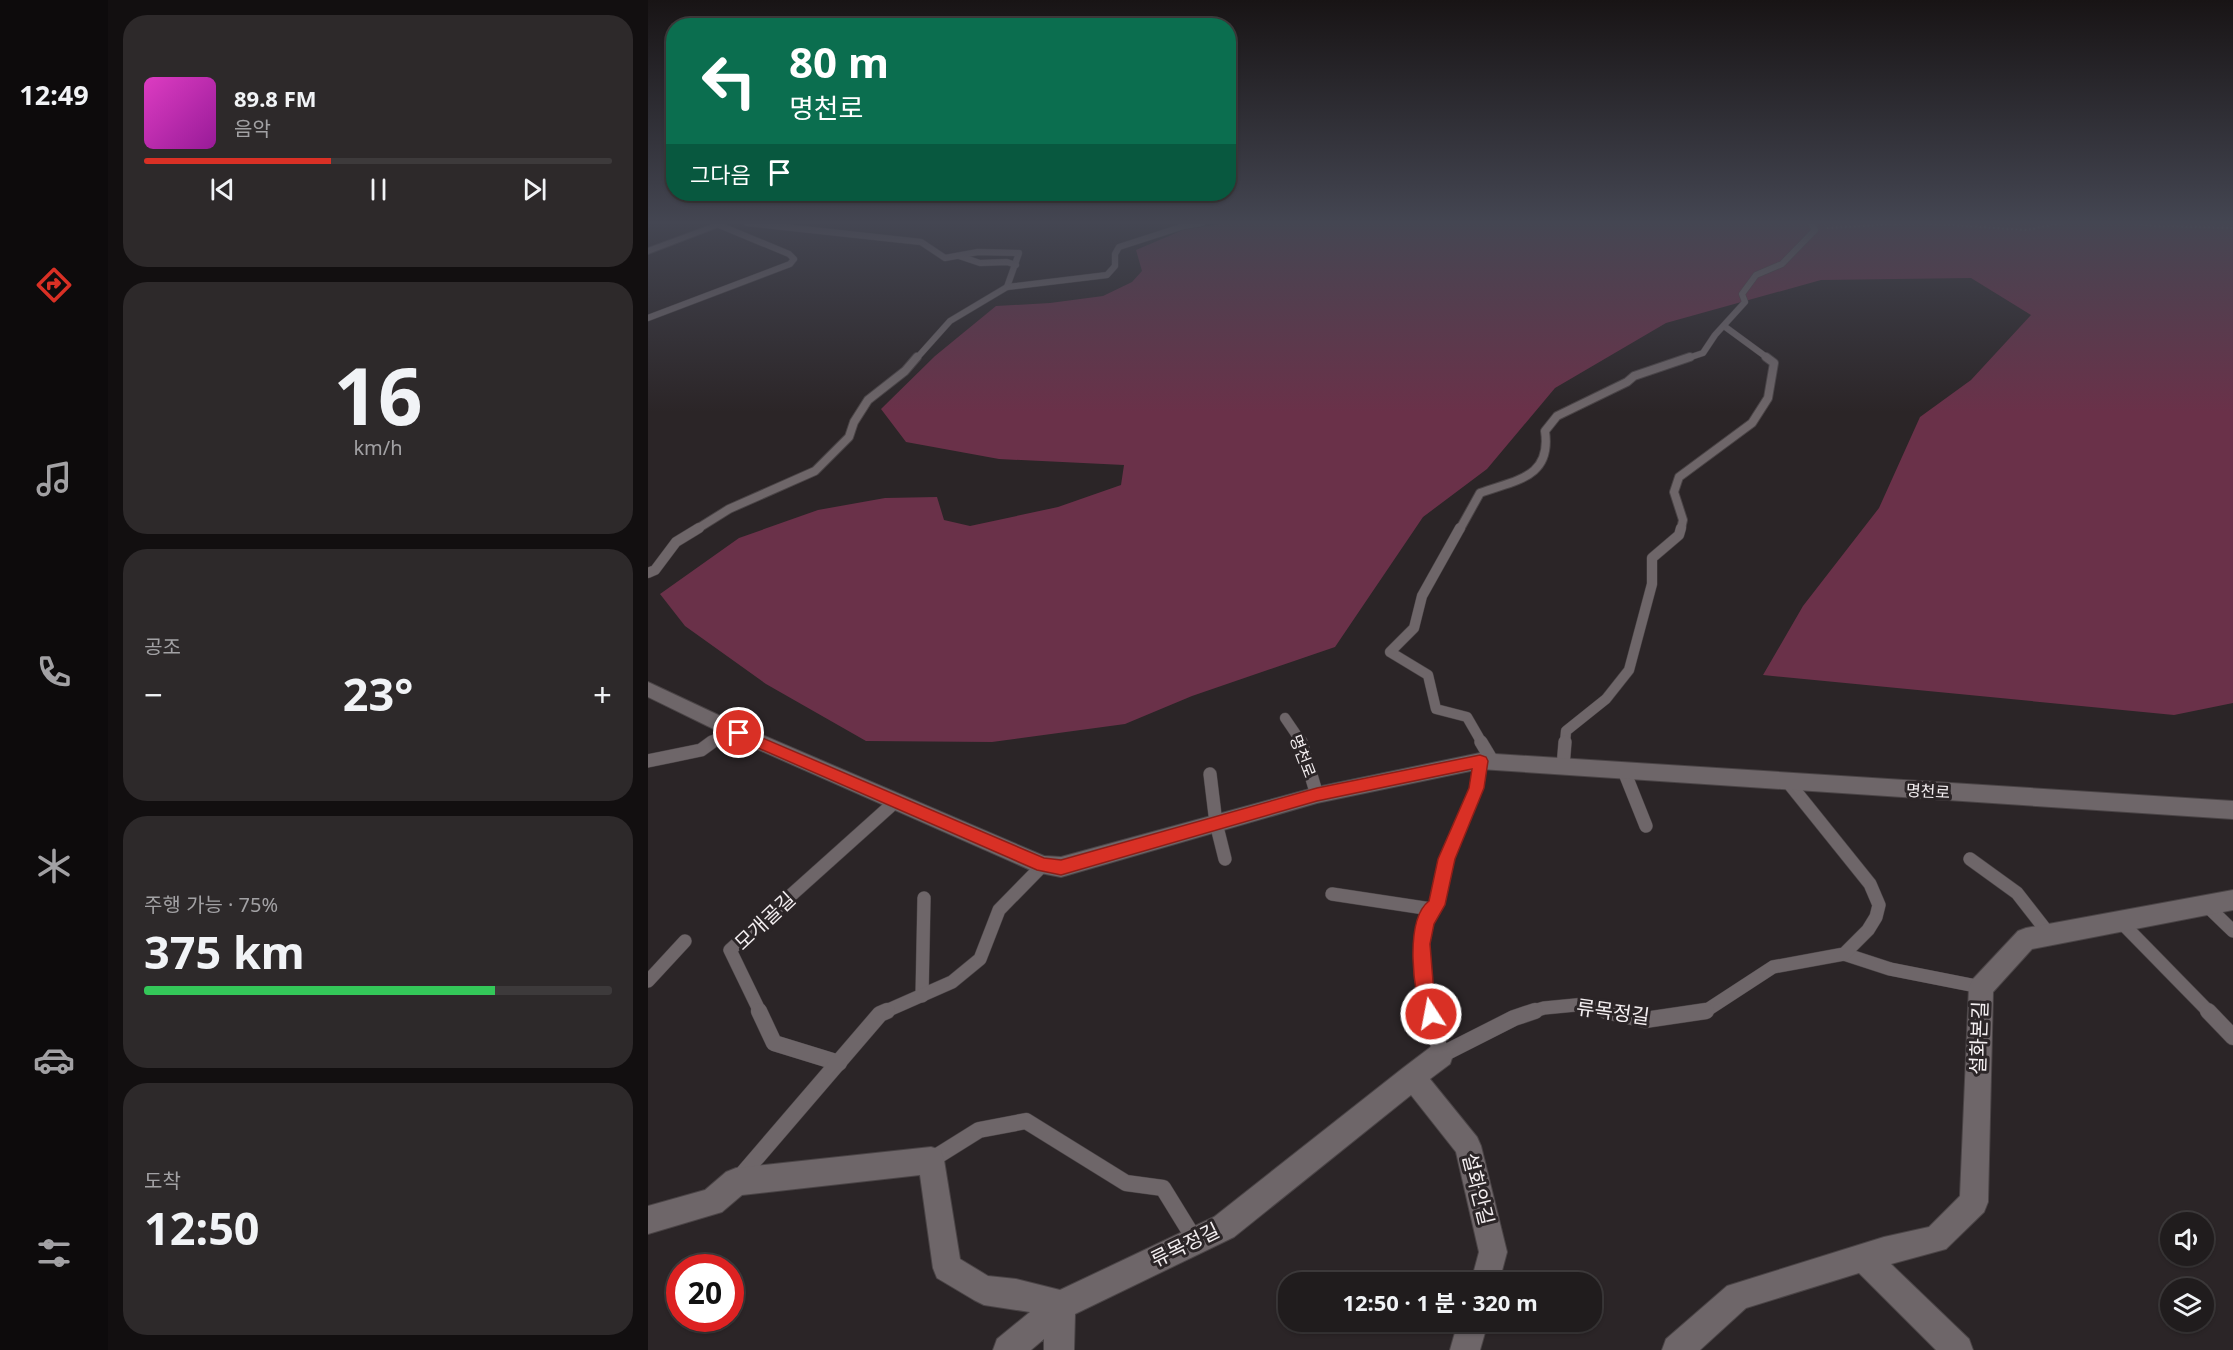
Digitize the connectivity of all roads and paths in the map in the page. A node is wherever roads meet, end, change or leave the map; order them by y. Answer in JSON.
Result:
{"nodes":[{"id":1,"x":733,"y":286,"type":"edge"},
{"id":2,"x":1015,"y":286,"type":"edge"},
{"id":3,"x":1748,"y":286,"type":"edge"},
{"id":4,"x":1007,"y":287,"type":"joint"},
{"id":5,"x":648,"y":318,"type":"edge"},
{"id":6,"x":1724,"y":326,"type":"junction"},
{"id":7,"x":648,"y":573,"type":"edge"},
{"id":8,"x":648,"y":689,"type":"edge"},
{"id":9,"x":1285,"y":718,"type":"dead end"},
{"id":10,"x":730,"y":728,"type":"junction"},
{"id":11,"x":648,"y":761,"type":"edge"},
{"id":12,"x":1487,"y":761,"type":"junction"},
{"id":13,"x":1563,"y":767,"type":"junction"},
{"id":14,"x":1624,"y":771,"type":"junction"},
{"id":15,"x":1210,"y":774,"type":"dead end"},
{"id":16,"x":1788,"y":782,"type":"junction"},
{"id":17,"x":1317,"y":795,"type":"junction"},
{"id":18,"x":896,"y":801,"type":"junction"},
{"id":19,"x":2233,"y":810,"type":"edge"},
{"id":20,"x":1216,"y":823,"type":"junction"},
{"id":21,"x":1646,"y":826,"type":"dead end"},
{"id":22,"x":1225,"y":859,"type":"dead end"},
{"id":23,"x":1970,"y":859,"type":"dead end"},
{"id":24,"x":1043,"y":865,"type":"junction"},
{"id":25,"x":1332,"y":894,"type":"dead end"},
{"id":26,"x":924,"y":898,"type":"dead end"},
{"id":27,"x":2233,"y":900,"type":"edge"},
{"id":28,"x":2206,"y":905,"type":"junction"},
{"id":29,"x":1431,"y":909,"type":"junction"},
{"id":30,"x":2119,"y":921,"type":"junction"},
{"id":31,"x":2233,"y":932,"type":"edge"},
{"id":32,"x":2049,"y":934,"type":"junction"},
{"id":33,"x":686,"y":941,"type":"dead end"},
{"id":34,"x":1844,"y":954,"type":"junction"},
{"id":35,"x":648,"y":981,"type":"edge"},
{"id":36,"x":1981,"y":987,"type":"junction"},
{"id":37,"x":922,"y":996,"type":"junction"},
{"id":38,"x":2233,"y":1037,"type":"edge"},
{"id":39,"x":1441,"y":1055,"type":"junction"},
{"id":40,"x":839,"y":1063,"type":"junction"},
{"id":41,"x":1412,"y":1077,"type":"junction"},
{"id":42,"x":931,"y":1160,"type":"junction"},
{"id":43,"x":736,"y":1182,"type":"junction"},
{"id":44,"x":648,"y":1220,"type":"edge"},
{"id":45,"x":1196,"y":1240,"type":"junction"},
{"id":46,"x":1863,"y":1258,"type":"junction"},
{"id":47,"x":1488,"y":1272,"type":"edge"},
{"id":48,"x":1061,"y":1305,"type":"junction"},
{"id":49,"x":1470,"y":1332,"type":"edge"},
{"id":50,"x":1008,"y":1350,"type":"edge"},
{"id":51,"x":1059,"y":1350,"type":"edge"},
{"id":52,"x":1465,"y":1350,"type":"edge"},
{"id":53,"x":1677,"y":1350,"type":"edge"},
{"id":54,"x":1958,"y":1350,"type":"edge"}],
"edges":[{"from":1,"to":5,"type":"lane"},
{"from":2,"to":4,"type":"lane"},
{"from":3,"to":6,"type":"lane"},
{"from":4,"to":7,"type":"lane"},
{"from":6,"to":12,"type":"lane"},
{"from":6,"to":13,"type":"lane"},
{"from":8,"to":10,"type":"street","name":"명천로"},
{"from":9,"to":17,"type":"lane","name":"명천로"},
{"from":10,"to":11,"type":"lane"},
{"from":10,"to":18,"type":"street","name":"명천로"},
{"from":12,"to":13,"type":"street","name":"명천로"},
{"from":12,"to":17,"type":"street","name":"명천로"},
{"from":12,"to":29,"type":"lane"},
{"from":13,"to":14,"type":"street","name":"명천로"},
{"from":14,"to":16,"type":"street","name":"명천로"},
{"from":14,"to":21,"type":"lane"},
{"from":15,"to":20,"type":"lane"},
{"from":16,"to":19,"type":"street","name":"명천로"},
{"from":16,"to":34,"type":"lane"},
{"from":17,"to":20,"type":"street","name":"명천로"},
{"from":18,"to":24,"type":"street","name":"명천로"},
{"from":18,"to":40,"type":"lane","name":"모개골길"},
{"from":20,"to":22,"type":"lane"},
{"from":20,"to":24,"type":"street","name":"명천로"},
{"from":23,"to":32,"type":"lane"},
{"from":24,"to":37,"type":"lane"},
{"from":25,"to":29,"type":"lane"},
{"from":26,"to":37,"type":"lane"},
{"from":27,"to":28,"type":"street","name":"설화본길"},
{"from":28,"to":30,"type":"street","name":"설화본길"},
{"from":28,"to":31,"type":"lane"},
{"from":29,"to":39,"type":"lane"},
{"from":30,"to":32,"type":"street","name":"설화본길"},
{"from":30,"to":38,"type":"lane"},
{"from":32,"to":36,"type":"street","name":"설화본길"},
{"from":33,"to":35,"type":"lane"},
{"from":34,"to":36,"type":"lane"},
{"from":34,"to":39,"type":"lane","name":"류목정길"},
{"from":36,"to":46,"type":"street","name":"설화본길"},
{"from":37,"to":40,"type":"lane"},
{"from":39,"to":41,"type":"street","name":"류목정길"},
{"from":40,"to":43,"type":"lane"},
{"from":41,"to":45,"type":"street","name":"류목정길"},
{"from":41,"to":47,"type":"street","name":"설화안길"},
{"from":42,"to":43,"type":"street"},
{"from":42,"to":45,"type":"lane"},
{"from":42,"to":48,"type":"street"},
{"from":43,"to":44,"type":"street"},
{"from":45,"to":48,"type":"street","name":"류목정길"},
{"from":46,"to":53,"type":"street","name":"설화본길"},
{"from":46,"to":54,"type":"street"},
{"from":48,"to":50,"type":"street","name":"류목정길"},
{"from":48,"to":51,"type":"street"},
{"from":49,"to":52,"type":"street"}]}
